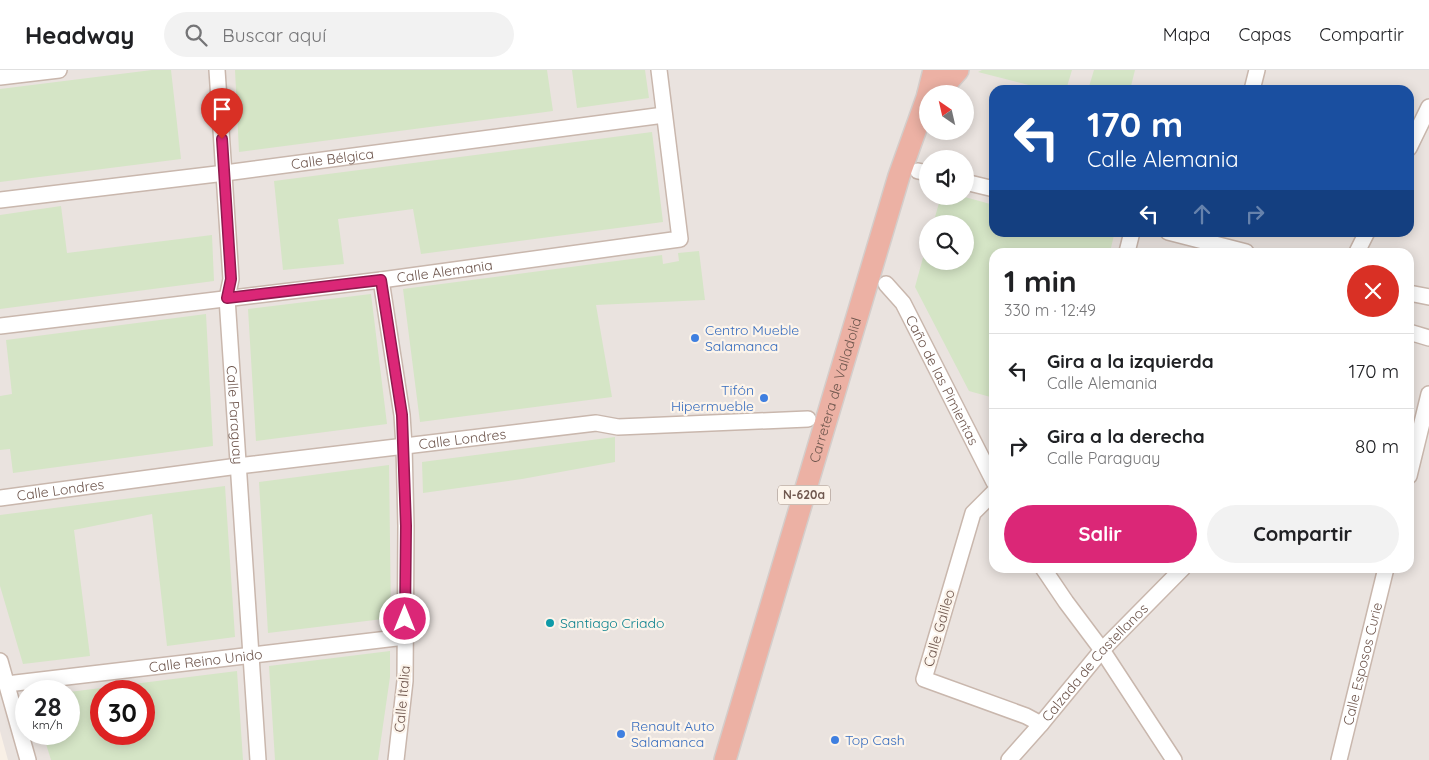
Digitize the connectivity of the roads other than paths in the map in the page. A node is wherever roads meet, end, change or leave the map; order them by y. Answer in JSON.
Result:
{"nodes":[{"id":1,"x":59,"y":70,"type":"edge"},
{"id":2,"x":217,"y":70,"type":"edge"},
{"id":3,"x":659,"y":70,"type":"edge"},
{"id":4,"x":934,"y":70,"type":"edge"},
{"id":5,"x":958,"y":70,"type":"edge"},
{"id":6,"x":1257,"y":70,"type":"edge"},
{"id":7,"x":0,"y":77,"type":"edge"},
{"id":8,"x":931,"y":85,"type":"edge"},
{"id":9,"x":943,"y":85,"type":"edge"},
{"id":10,"x":1253,"y":85,"type":"edge"},
{"id":11,"x":1429,"y":107,"type":"edge"},
{"id":12,"x":664,"y":115,"type":"junction"},
{"id":13,"x":919,"y":125,"type":"edge"},
{"id":14,"x":1414,"y":138,"type":"edge"},
{"id":15,"x":225,"y":173,"type":"junction"},
{"id":16,"x":974,"y":184,"type":"edge"},
{"id":17,"x":989,"y":189,"type":"edge"},
{"id":18,"x":0,"y":200,"type":"edge"},
{"id":19,"x":1216,"y":238,"type":"edge"},
{"id":20,"x":1237,"y":248,"type":"edge"},
{"id":21,"x":381,"y":280,"type":"junction"},
{"id":22,"x":886,"y":284,"type":"dead end"},
{"id":23,"x":1414,"y":294,"type":"edge"},
{"id":24,"x":227,"y":298,"type":"junction"},
{"id":25,"x":1429,"y":298,"type":"edge"},
{"id":26,"x":0,"y":326,"type":"edge"},
{"id":27,"x":1414,"y":334,"type":"edge"},
{"id":28,"x":1429,"y":338,"type":"edge"},
{"id":29,"x":1429,"y":394,"type":"edge"},
{"id":30,"x":808,"y":419,"type":"dead end"},
{"id":31,"x":404,"y":446,"type":"junction"},
{"id":32,"x":1414,"y":456,"type":"edge"},
{"id":33,"x":238,"y":466,"type":"junction"},
{"id":34,"x":989,"y":472,"type":"edge"},
{"id":35,"x":989,"y":497,"type":"edge"},
{"id":36,"x":0,"y":498,"type":"edge"},
{"id":37,"x":1047,"y":573,"type":"edge"},
{"id":38,"x":1178,"y":573,"type":"edge"},
{"id":39,"x":1385,"y":573,"type":"edge"},
{"id":40,"x":405,"y":637,"type":"junction"},
{"id":41,"x":1102,"y":650,"type":"junction"},
{"id":42,"x":250,"y":654,"type":"junction"},
{"id":43,"x":0,"y":661,"type":"edge"},
{"id":44,"x":7,"y":684,"type":"junction"},
{"id":45,"x":1041,"y":724,"type":"junction"},
{"id":46,"x":28,"y":760,"type":"edge"},
{"id":47,"x":258,"y":760,"type":"edge"},
{"id":48,"x":396,"y":760,"type":"edge"},
{"id":49,"x":725,"y":760,"type":"edge"},
{"id":50,"x":1009,"y":760,"type":"edge"},
{"id":51,"x":1174,"y":760,"type":"edge"},
{"id":52,"x":1339,"y":760,"type":"edge"}],
"edges":[{"from":1,"to":7,"type":"street"},
{"from":2,"to":15,"type":"street","name":"Calle Paraguay"},
{"from":3,"to":12,"type":"street"},
{"from":4,"to":8,"type":"highway","name":"Carretera de Valladolid","number":"N-620a"},
{"from":5,"to":9,"type":"highway","name":"Carretera de Valladolid","number":"N-620a"},
{"from":6,"to":10,"type":"street"},
{"from":11,"to":14,"type":"street"},
{"from":12,"to":15,"type":"street","name":"Calle Bélgica"},
{"from":12,"to":21,"type":"street","name":"Calle Alemania"},
{"from":13,"to":49,"type":"highway","name":"Carretera de Valladolid","number":"N-620a"},
{"from":15,"to":18,"type":"street","name":"Calle Bélgica"},
{"from":15,"to":24,"type":"street","name":"Calle Paraguay"},
{"from":16,"to":17,"type":"street"},
{"from":19,"to":20,"type":"street"},
{"from":21,"to":24,"type":"street","name":"Calle Alemania"},
{"from":21,"to":31,"type":"street","name":"Calle Italia"},
{"from":22,"to":34,"type":"street","name":"Caño de las Pimientas"},
{"from":23,"to":25,"type":"street"},
{"from":24,"to":26,"type":"street","name":"Calle Alemania"},
{"from":24,"to":33,"type":"street","name":"Calle Paraguay"},
{"from":27,"to":28,"type":"street"},
{"from":29,"to":32,"type":"street"},
{"from":30,"to":31,"type":"street","name":"Calle Londres"},
{"from":31,"to":33,"type":"street","name":"Calle Londres"},
{"from":31,"to":40,"type":"street","name":"Calle Italia"},
{"from":33,"to":36,"type":"street","name":"Calle Londres"},
{"from":33,"to":42,"type":"street","name":"Calle Paraguay"},
{"from":35,"to":45,"type":"street","name":"Calle Galileo"},
{"from":37,"to":41,"type":"street"},
{"from":38,"to":41,"type":"street","name":"Calzada de Castellanos"},
{"from":39,"to":52,"type":"street","name":"Calle Esposos Curie"},
{"from":40,"to":42,"type":"street","name":"Calle Reino Unido"},
{"from":40,"to":48,"type":"street","name":"Calle Italia"},
{"from":41,"to":45,"type":"street","name":"Calzada de Castellanos"},
{"from":41,"to":51,"type":"street"},
{"from":42,"to":44,"type":"street","name":"Calle Reino Unido"},
{"from":42,"to":47,"type":"street","name":"Calle Paraguay"},
{"from":43,"to":44,"type":"street"},
{"from":44,"to":46,"type":"street"},
{"from":45,"to":50,"type":"street","name":"Calzada de Castellanos"}]}
